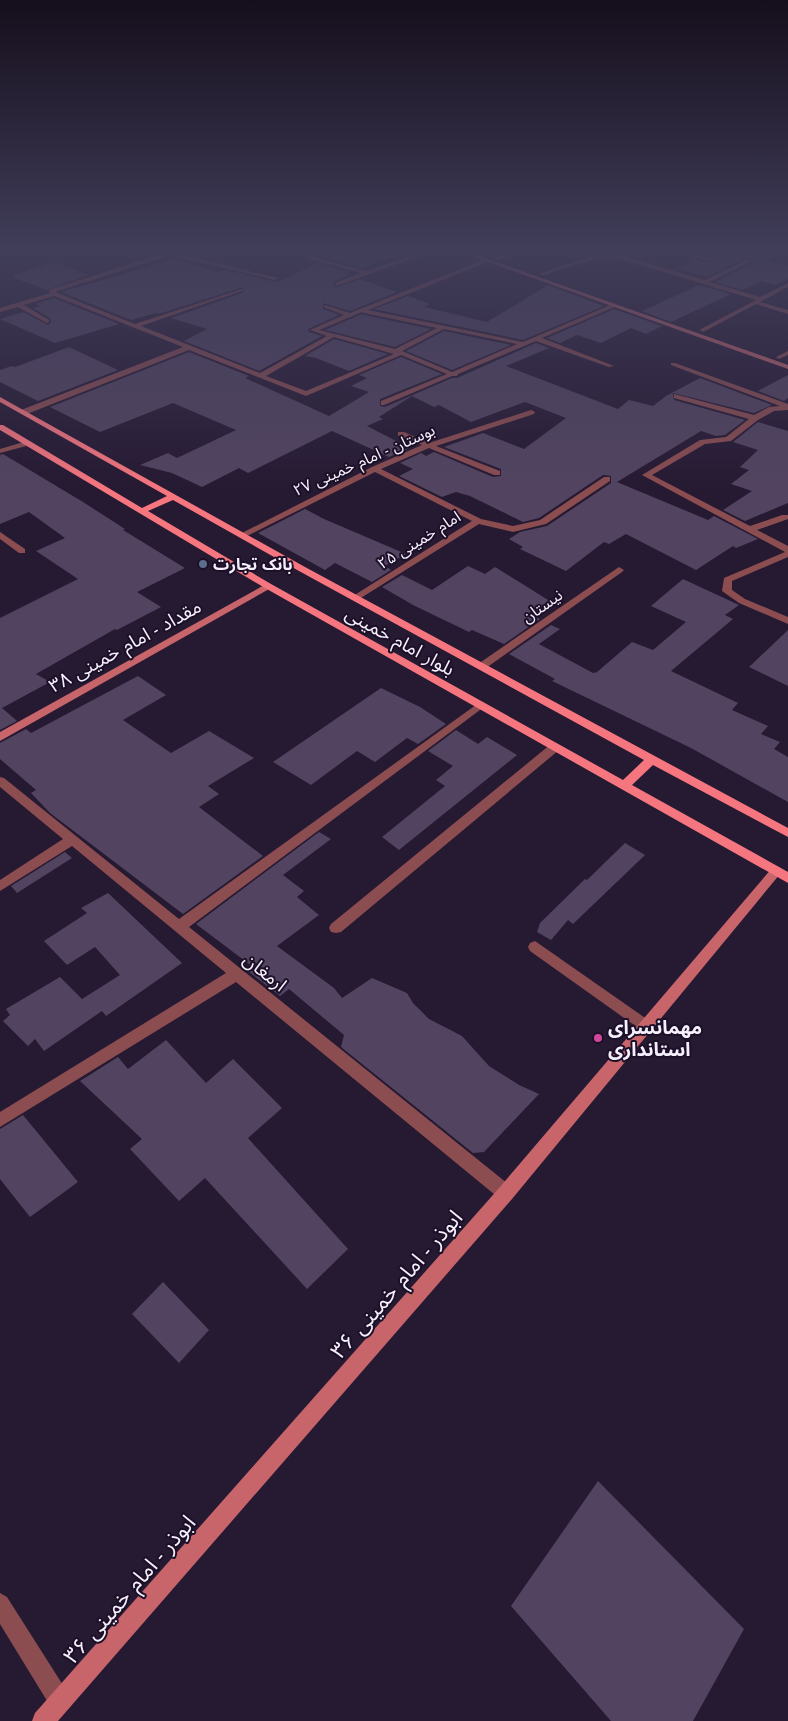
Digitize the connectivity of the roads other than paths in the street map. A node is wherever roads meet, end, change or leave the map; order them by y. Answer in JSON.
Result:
{"nodes":[{"id":1,"x":146,"y":330,"type":"edge"},
{"id":2,"x":314,"y":330,"type":"edge"},
{"id":3,"x":437,"y":330,"type":"edge"},
{"id":4,"x":459,"y":330,"type":"edge"},
{"id":5,"x":557,"y":330,"type":"edge"},
{"id":6,"x":686,"y":330,"type":"edge"},
{"id":7,"x":703,"y":330,"type":"edge"},
{"id":8,"x":333,"y":335,"type":"junction"},
{"id":9,"x":537,"y":339,"type":"junction"},
{"id":10,"x":525,"y":344,"type":"junction"},
{"id":11,"x":190,"y":347,"type":"junction"},
{"id":12,"x":398,"y":352,"type":"junction"},
{"id":13,"x":788,"y":353,"type":"edge"},
{"id":14,"x":780,"y":357,"type":"junction"},
{"id":15,"x":788,"y":360,"type":"edge"},
{"id":16,"x":673,"y":364,"type":"dead end"},
{"id":17,"x":611,"y":366,"type":"dead end"},
{"id":18,"x":788,"y":367,"type":"edge"},
{"id":19,"x":455,"y":375,"type":"junction"},
{"id":20,"x":260,"y":376,"type":"junction"},
{"id":21,"x":677,"y":396,"type":"dead end"},
{"id":22,"x":0,"y":399,"type":"edge"},
{"id":23,"x":384,"y":403,"type":"dead end"},
{"id":24,"x":788,"y":407,"type":"edge"},
{"id":25,"x":24,"y":412,"type":"junction"},
{"id":26,"x":531,"y":412,"type":"dead end"},
{"id":27,"x":755,"y":418,"type":"junction"},
{"id":28,"x":0,"y":427,"type":"edge"},
{"id":29,"x":401,"y":434,"type":"dead end"},
{"id":30,"x":27,"y":443,"type":"junction"},
{"id":31,"x":430,"y":445,"type":"junction"},
{"id":32,"x":0,"y":451,"type":"edge"},
{"id":33,"x":375,"y":469,"type":"junction"},
{"id":34,"x":497,"y":473,"type":"dead end"},
{"id":35,"x":607,"y":479,"type":"dead end"},
{"id":36,"x":174,"y":496,"type":"junction"},
{"id":37,"x":141,"y":511,"type":"junction"},
{"id":38,"x":785,"y":517,"type":"dead end"},
{"id":39,"x":478,"y":521,"type":"junction"},
{"id":40,"x":751,"y":529,"type":"junction"},
{"id":41,"x":0,"y":535,"type":"edge"},
{"id":42,"x":242,"y":535,"type":"junction"},
{"id":43,"x":22,"y":551,"type":"dead end"},
{"id":44,"x":788,"y":552,"type":"edge"},
{"id":45,"x":619,"y":570,"type":"dead end"},
{"id":46,"x":268,"y":586,"type":"junction"},
{"id":47,"x":356,"y":598,"type":"junction"},
{"id":48,"x":788,"y":621,"type":"edge"},
{"id":49,"x":482,"y":666,"type":"junction"},
{"id":50,"x":480,"y":705,"type":"junction"},
{"id":51,"x":0,"y":737,"type":"edge"},
{"id":52,"x":555,"y":747,"type":"junction"},
{"id":53,"x":652,"y":759,"type":"junction"},
{"id":54,"x":0,"y":781,"type":"edge"},
{"id":55,"x":624,"y":786,"type":"junction"},
{"id":56,"x":788,"y":833,"type":"edge"},
{"id":57,"x":72,"y":840,"type":"junction"},
{"id":58,"x":782,"y":874,"type":"edge"},
{"id":59,"x":0,"y":886,"type":"edge"},
{"id":60,"x":179,"y":927,"type":"junction"},
{"id":61,"x":336,"y":928,"type":"dead end"},
{"id":62,"x":535,"y":947,"type":"dead end"},
{"id":63,"x":237,"y":974,"type":"junction"},
{"id":64,"x":646,"y":1026,"type":"junction"},
{"id":65,"x":0,"y":1120,"type":"edge"},
{"id":66,"x":506,"y":1193,"type":"junction"},
{"id":67,"x":0,"y":1604,"type":"edge"},
{"id":68,"x":60,"y":1701,"type":"junction"},
{"id":69,"x":43,"y":1721,"type":"edge"}],
"edges":[{"from":1,"to":11,"type":"street"},
{"from":2,"to":8,"type":"street"},
{"from":3,"to":12,"type":"street"},
{"from":4,"to":10,"type":"street"},
{"from":5,"to":9,"type":"street"},
{"from":6,"to":18,"type":"main road"},
{"from":7,"to":14,"type":"main road"},
{"from":8,"to":12,"type":"street"},
{"from":8,"to":20,"type":"street"},
{"from":9,"to":10,"type":"street"},
{"from":9,"to":17,"type":"street"},
{"from":10,"to":19,"type":"street"},
{"from":11,"to":20,"type":"street"},
{"from":11,"to":25,"type":"street"},
{"from":12,"to":19,"type":"street"},
{"from":12,"to":20,"type":"street"},
{"from":13,"to":14,"type":"street"},
{"from":14,"to":15,"type":"main road"},
{"from":16,"to":24,"type":"street"},
{"from":19,"to":23,"type":"street"},
{"from":21,"to":27,"type":"street"},
{"from":22,"to":25,"type":"main road","name":"بلوار امام خمینی"},
{"from":24,"to":27,"type":"street"},
{"from":25,"to":36,"type":"main road","name":"بلوار امام خمینی"},
{"from":26,"to":31,"type":"street","name":"بوستان - امام خمینی ۲۷"},
{"from":27,"to":40,"type":"street"},
{"from":28,"to":30,"type":"main road","name":"بلوار امام خمینی"},
{"from":29,"to":31,"type":"street"},
{"from":30,"to":32,"type":"street"},
{"from":30,"to":37,"type":"main road","name":"بلوار امام خمینی"},
{"from":31,"to":33,"type":"street","name":"بوستان - امام خمینی ۲۷"},
{"from":31,"to":34,"type":"street"},
{"from":33,"to":39,"type":"street"},
{"from":33,"to":42,"type":"street","name":"بوستان - امام خمینی ۲۷"},
{"from":35,"to":39,"type":"street","name":"امام خمینی ۲۵"},
{"from":36,"to":37,"type":"main road"},
{"from":36,"to":42,"type":"main road","name":"بلوار امام خمینی"},
{"from":37,"to":46,"type":"main road","name":"بلوار امام خمینی"},
{"from":38,"to":40,"type":"street"},
{"from":39,"to":47,"type":"street","name":"امام خمینی ۲۵"},
{"from":40,"to":44,"type":"street"},
{"from":41,"to":43,"type":"street"},
{"from":42,"to":47,"type":"main road","name":"بلوار امام خمینی"},
{"from":44,"to":48,"type":"street"},
{"from":45,"to":49,"type":"street","name":"نیستان"},
{"from":46,"to":50,"type":"main road","name":"بلوار امام خمینی"},
{"from":46,"to":51,"type":"main road","name":"مقداد - امام خمینی ۳۸"},
{"from":47,"to":49,"type":"main road","name":"بلوار امام خمینی"},
{"from":49,"to":53,"type":"main road","name":"بلوار امام خمینی"},
{"from":50,"to":52,"type":"main road","name":"بلوار امام خمینی"},
{"from":50,"to":60,"type":"street"},
{"from":52,"to":55,"type":"main road","name":"بلوار امام خمینی"},
{"from":52,"to":61,"type":"street"},
{"from":53,"to":55,"type":"main road"},
{"from":53,"to":56,"type":"main road","name":"بلوار امام خمینی"},
{"from":54,"to":57,"type":"street","name":"ارمغان"},
{"from":55,"to":58,"type":"main road","name":"بلوار امام خمینی"},
{"from":57,"to":59,"type":"street"},
{"from":57,"to":60,"type":"street","name":"ارمغان"},
{"from":58,"to":64,"type":"main road","name":"ابوذر - امام خمینی ۳۶"},
{"from":60,"to":63,"type":"street","name":"ارمغان"},
{"from":62,"to":64,"type":"street"},
{"from":63,"to":65,"type":"street"},
{"from":63,"to":66,"type":"street","name":"ارمغان"},
{"from":64,"to":66,"type":"main road","name":"ابوذر - امام خمینی ۳۶"},
{"from":66,"to":68,"type":"main road","name":"ابوذر - امام خمینی ۳۶"},
{"from":67,"to":68,"type":"street"},
{"from":68,"to":69,"type":"main road","name":"ابوذر - امام خمینی ۳۶"}]}
